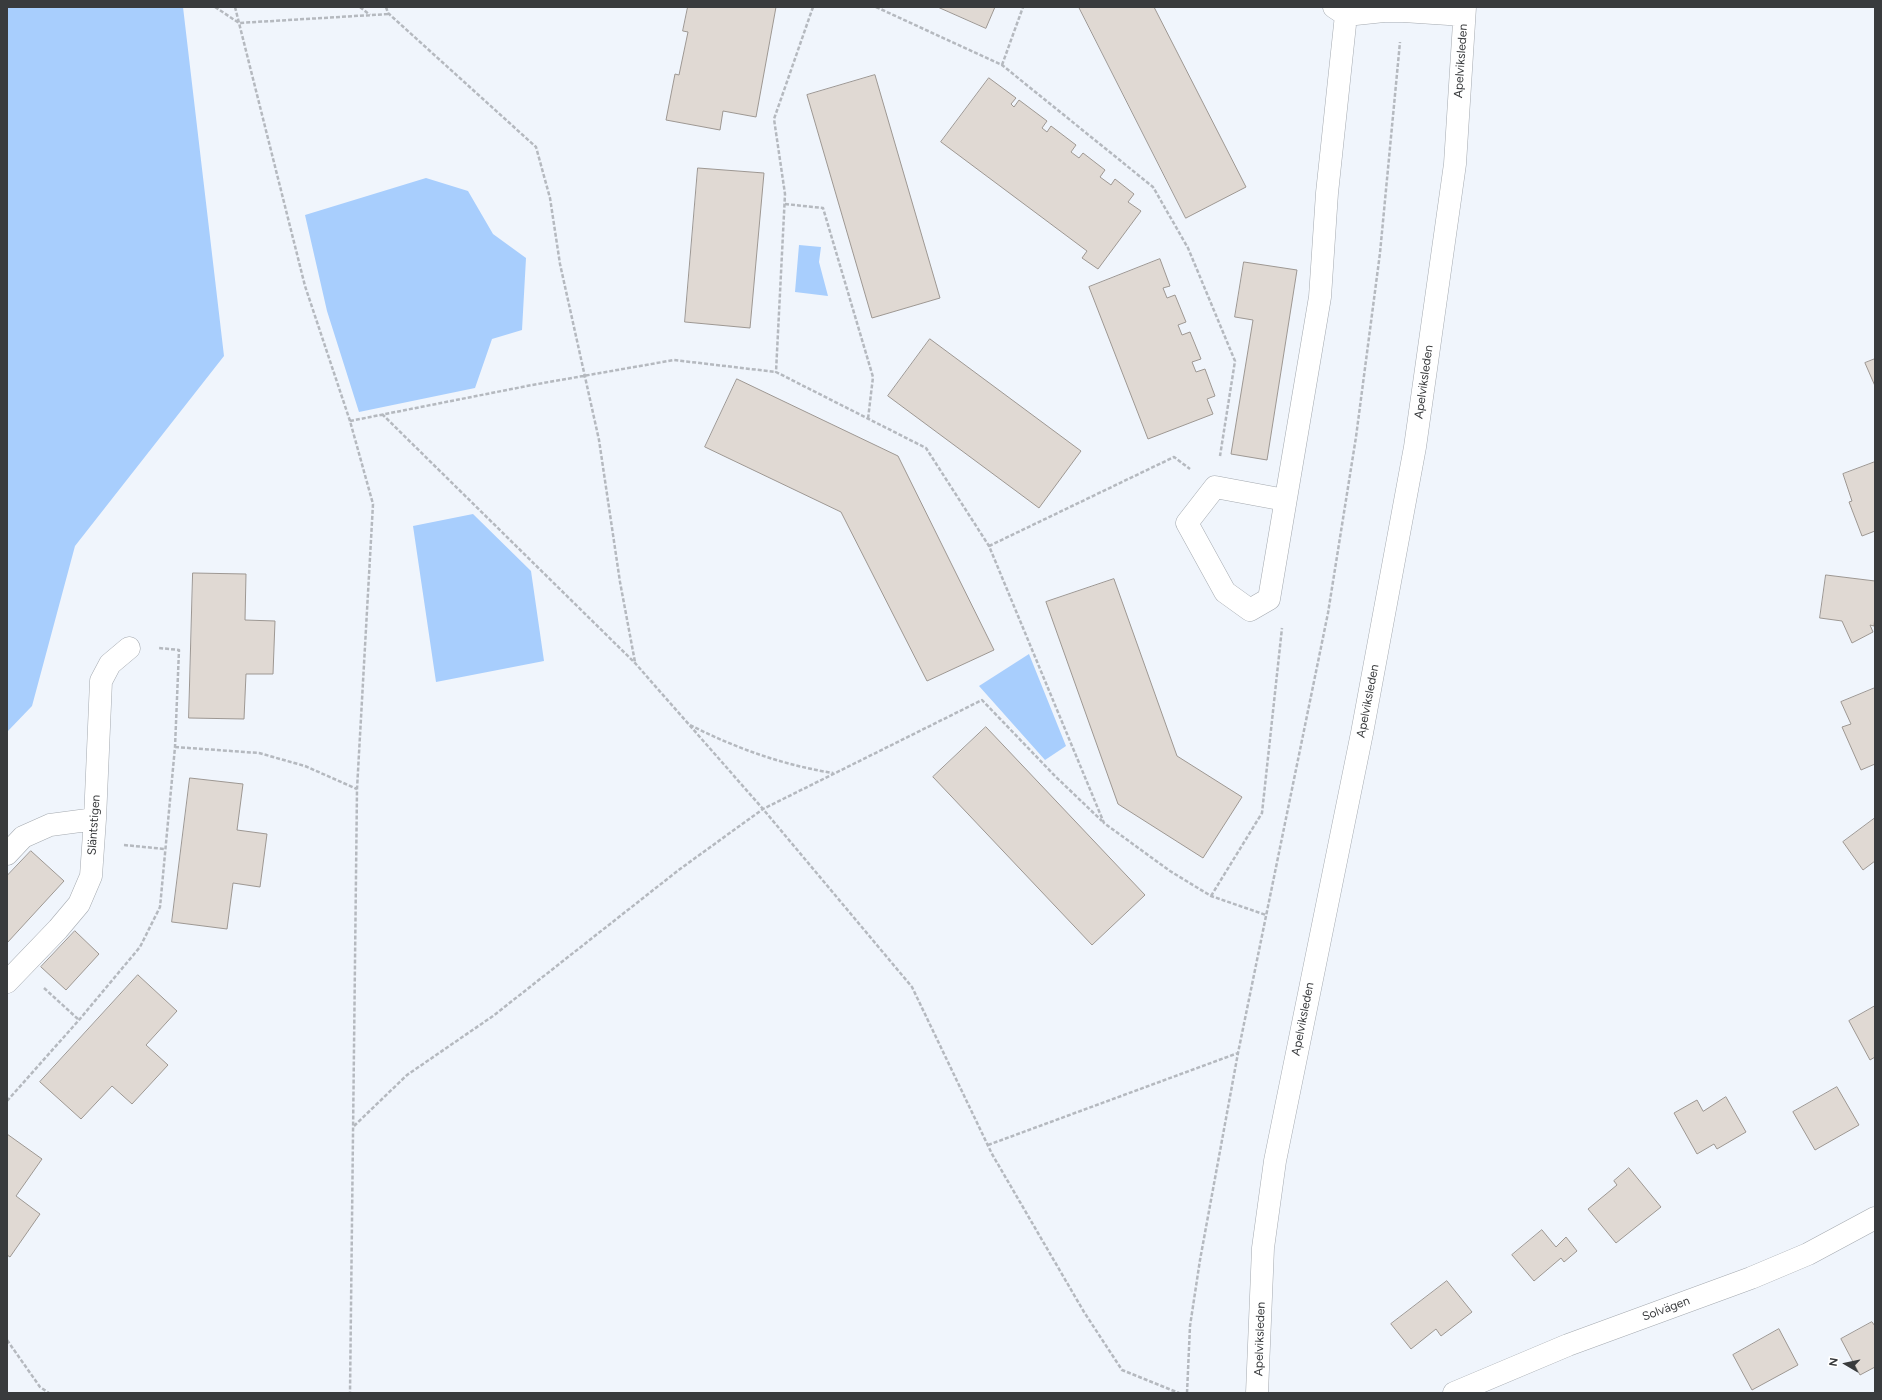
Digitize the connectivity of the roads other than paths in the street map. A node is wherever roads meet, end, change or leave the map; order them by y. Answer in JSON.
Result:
{"nodes":[{"id":1,"x":1341,"y":10,"type":"edge"},
{"id":2,"x":1465,"y":11,"type":"edge"},
{"id":3,"x":1285,"y":500,"type":"junction"},
{"id":4,"x":129,"y":648,"type":"road end"},
{"id":5,"x":96,"y":819,"type":"junction"},
{"id":6,"x":7,"y":854,"type":"edge"},
{"id":7,"x":14,"y":974,"type":"edge"},
{"id":8,"x":1875,"y":1218,"type":"edge"},
{"id":9,"x":1257,"y":1393,"type":"edge"},
{"id":10,"x":1454,"y":1393,"type":"edge"}],
"edges":[{"from":1,"to":2,"type":"street"},
{"from":1,"to":3,"type":"street"},
{"from":2,"to":9,"type":"street","name":"Apelviksleden"},
{"from":3,"to":3,"type":"street"},
{"from":4,"to":5,"type":"street","name":"Släntstigen"},
{"from":5,"to":6,"type":"street"},
{"from":5,"to":7,"type":"street","name":"Släntstigen"},
{"from":8,"to":10,"type":"street","name":"Solvägen"}]}
